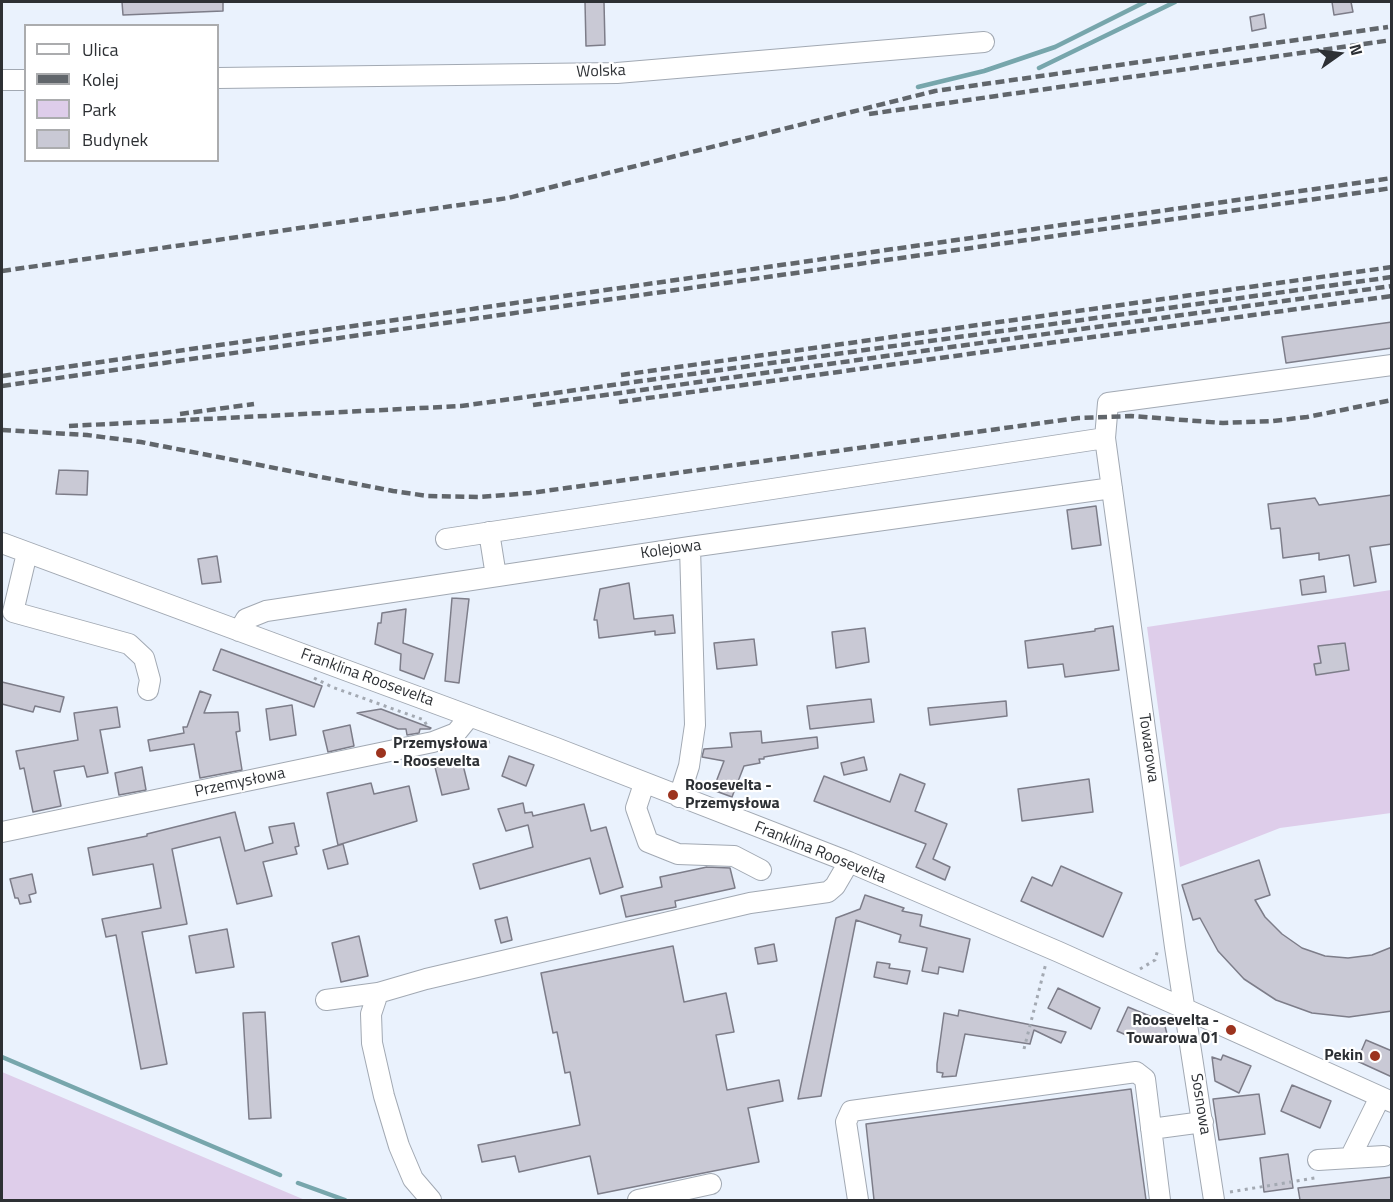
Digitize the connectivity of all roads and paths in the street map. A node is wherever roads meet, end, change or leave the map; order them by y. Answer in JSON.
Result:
{"nodes":[{"id":1,"x":984,"y":42,"type":"dead end"},
{"id":2,"x":219,"y":78,"type":"edge"},
{"id":3,"x":2,"y":80,"type":"edge"},
{"id":4,"x":24,"y":80,"type":"edge"},
{"id":5,"x":1392,"y":365,"type":"edge"},
{"id":6,"x":1106,"y":438,"type":"junction"},
{"id":7,"x":1112,"y":488,"type":"junction"},
{"id":8,"x":489,"y":532,"type":"junction"},
{"id":9,"x":446,"y":539,"type":"dead end"},
{"id":10,"x":2,"y":543,"type":"edge"},
{"id":11,"x":690,"y":547,"type":"junction"},
{"id":12,"x":27,"y":553,"type":"junction"},
{"id":13,"x":496,"y":576,"type":"junction"},
{"id":14,"x":239,"y":631,"type":"junction"},
{"id":15,"x":148,"y":690,"type":"dead end"},
{"id":16,"x":469,"y":717,"type":"junction"},
{"id":17,"x":509,"y":731,"type":"junction"},
{"id":18,"x":466,"y":747,"type":"dead end"},
{"id":19,"x":644,"y":784,"type":"junction"},
{"id":20,"x":679,"y":797,"type":"junction"},
{"id":21,"x":744,"y":823,"type":"junction"},
{"id":22,"x":2,"y":832,"type":"edge"},
{"id":23,"x":734,"y":856,"type":"junction"},
{"id":24,"x":849,"y":862,"type":"junction"},
{"id":25,"x":761,"y":870,"type":"dead end"},
{"id":26,"x":1047,"y":962,"type":"dead end"},
{"id":27,"x":378,"y":993,"type":"junction"},
{"id":28,"x":326,"y":1000,"type":"dead end"},
{"id":29,"x":1184,"y":1009,"type":"junction"},
{"id":30,"x":1024,"y":1049,"type":"dead end"},
{"id":31,"x":1386,"y":1100,"type":"edge"},
{"id":32,"x":1203,"y":1122,"type":"junction"},
{"id":33,"x":1151,"y":1129,"type":"junction"},
{"id":34,"x":1384,"y":1156,"type":"dead end"},
{"id":35,"x":1350,"y":1158,"type":"junction"},
{"id":36,"x":1318,"y":1160,"type":"dead end"},
{"id":37,"x":711,"y":1184,"type":"dead end"},
{"id":38,"x":1242,"y":1190,"type":"dead end"},
{"id":39,"x":1218,"y":1197,"type":"edge"},
{"id":40,"x":432,"y":1200,"type":"edge"},
{"id":41,"x":638,"y":1200,"type":"edge"},
{"id":42,"x":858,"y":1200,"type":"edge"},
{"id":43,"x":1160,"y":1200,"type":"edge"}],
"edges":[{"from":1,"to":2,"type":"street","name":"Wolska"},
{"from":3,"to":4,"type":"street"},
{"from":5,"to":6,"type":"street","name":"Towarowa"},
{"from":6,"to":7,"type":"street","name":"Towarowa"},
{"from":6,"to":8,"type":"street"},
{"from":7,"to":11,"type":"street","name":"Kolejowa"},
{"from":7,"to":29,"type":"street","name":"Towarowa"},
{"from":8,"to":9,"type":"street"},
{"from":8,"to":13,"type":"street"},
{"from":10,"to":12,"type":"street","name":"Franklina Roosevelta"},
{"from":11,"to":13,"type":"street","name":"Kolejowa"},
{"from":11,"to":20,"type":"street"},
{"from":12,"to":14,"type":"street","name":"Franklina Roosevelta"},
{"from":12,"to":15,"type":"street"},
{"from":13,"to":14,"type":"street","name":"Kolejowa"},
{"from":14,"to":16,"type":"street","name":"Franklina Roosevelta"},
{"from":16,"to":17,"type":"street","name":"Franklina Roosevelta"},
{"from":16,"to":22,"type":"street","name":"Przemysłowa"},
{"from":17,"to":18,"type":"path"},
{"from":17,"to":19,"type":"street","name":"Franklina Roosevelta"},
{"from":19,"to":20,"type":"street","name":"Franklina Roosevelta"},
{"from":19,"to":23,"type":"street"},
{"from":20,"to":21,"type":"street","name":"Franklina Roosevelta"},
{"from":21,"to":23,"type":"street"},
{"from":21,"to":24,"type":"street","name":"Franklina Roosevelta"},
{"from":23,"to":25,"type":"street"},
{"from":24,"to":27,"type":"street"},
{"from":24,"to":29,"type":"street","name":"Franklina Roosevelta"},
{"from":26,"to":30,"type":"path"},
{"from":27,"to":28,"type":"street"},
{"from":27,"to":40,"type":"street"},
{"from":29,"to":31,"type":"street","name":"Franklina Roosevelta"},
{"from":29,"to":32,"type":"street","name":"Sosnowa"},
{"from":31,"to":35,"type":"street"},
{"from":32,"to":33,"type":"street"},
{"from":32,"to":39,"type":"street","name":"Sosnowa"},
{"from":33,"to":42,"type":"street"},
{"from":33,"to":43,"type":"street"},
{"from":34,"to":35,"type":"street"},
{"from":35,"to":36,"type":"street"},
{"from":37,"to":41,"type":"street"},
{"from":38,"to":39,"type":"path"}]}
